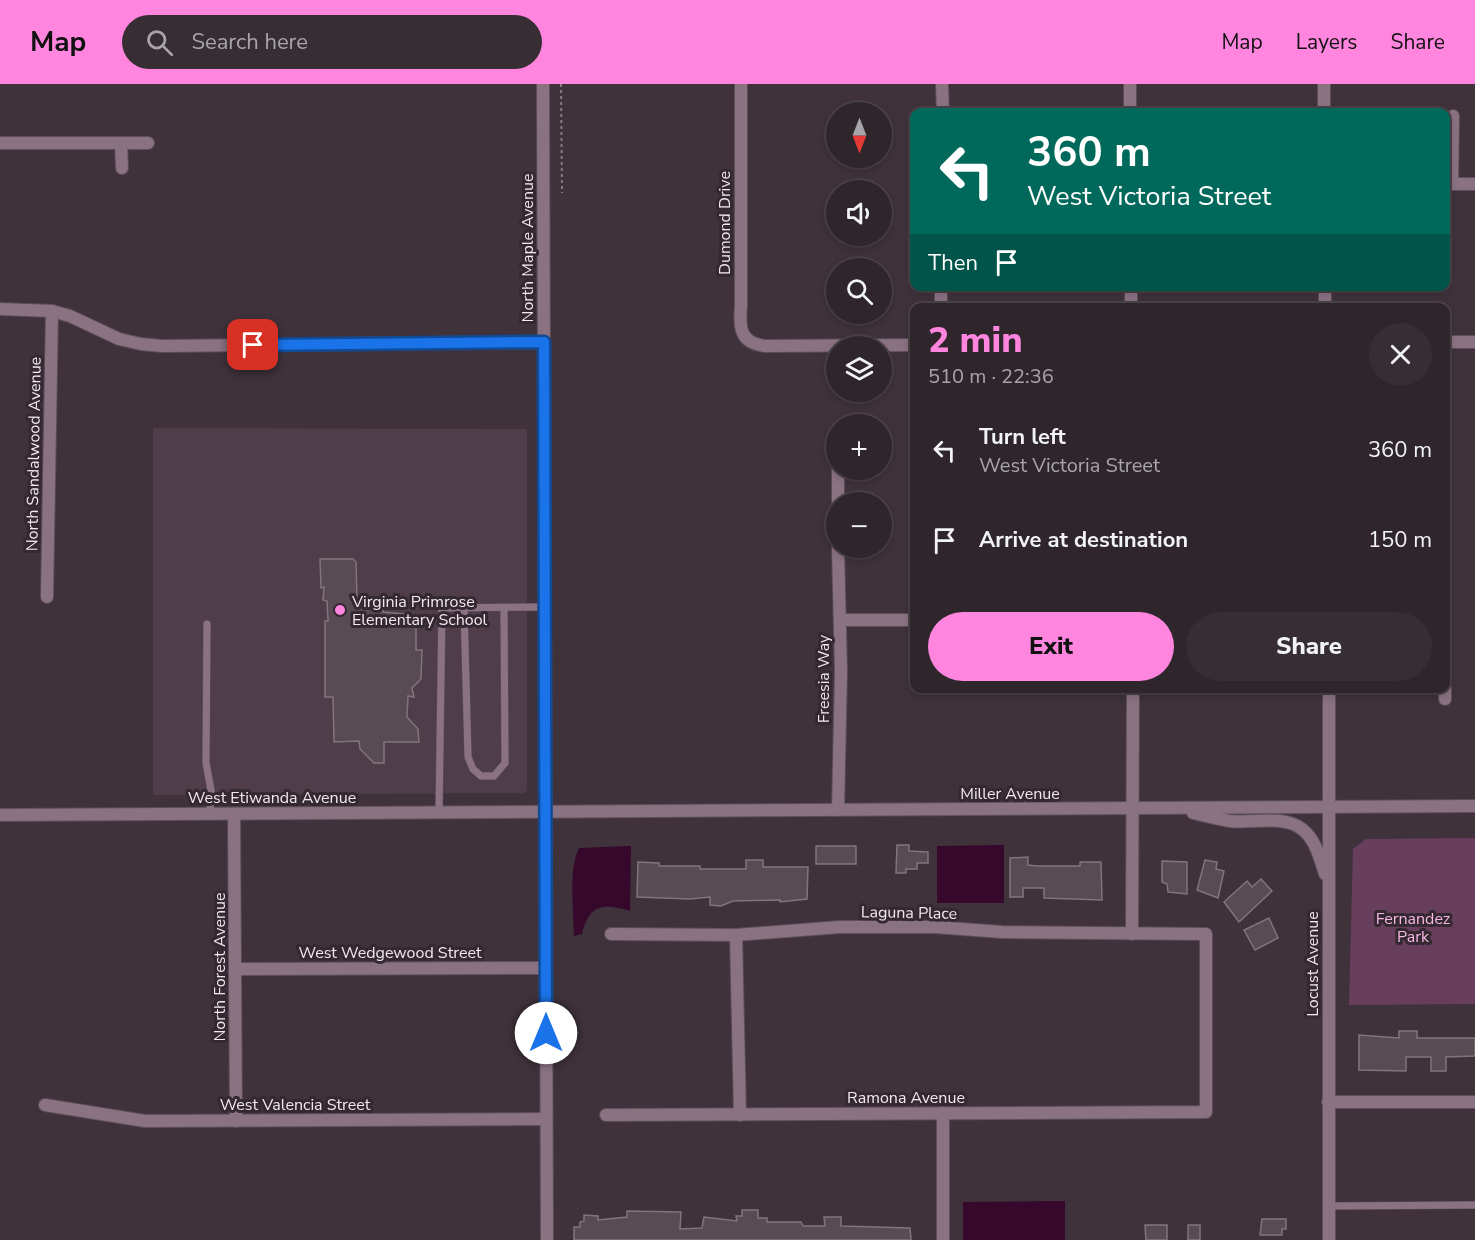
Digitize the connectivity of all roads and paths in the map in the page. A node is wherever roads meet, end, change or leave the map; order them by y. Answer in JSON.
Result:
{"nodes":[{"id":1,"x":543,"y":84,"type":"edge"},
{"id":2,"x":561,"y":84,"type":"edge"},
{"id":3,"x":741,"y":84,"type":"edge"},
{"id":4,"x":942,"y":84,"type":"edge"},
{"id":5,"x":1130,"y":84,"type":"edge"},
{"id":6,"x":1324,"y":84,"type":"edge"},
{"id":7,"x":943,"y":108,"type":"edge"},
{"id":8,"x":1130,"y":108,"type":"edge"},
{"id":9,"x":1324,"y":108,"type":"edge"},
{"id":10,"x":1453,"y":116,"type":"dead end"},
{"id":11,"x":0,"y":143,"type":"edge"},
{"id":12,"x":121,"y":143,"type":"junction"},
{"id":13,"x":148,"y":143,"type":"dead end"},
{"id":14,"x":1450,"y":167,"type":"edge"},
{"id":15,"x":122,"y":168,"type":"dead end"},
{"id":16,"x":1450,"y":184,"type":"edge"},
{"id":17,"x":1475,"y":184,"type":"edge"},
{"id":18,"x":562,"y":193,"type":"dead end"},
{"id":19,"x":0,"y":309,"type":"edge"},
{"id":20,"x":52,"y":311,"type":"junction"},
{"id":21,"x":544,"y":342,"type":"junction"},
{"id":22,"x":1450,"y":342,"type":"edge"},
{"id":23,"x":1475,"y":342,"type":"edge"},
{"id":24,"x":910,"y":345,"type":"edge"},
{"id":25,"x":838,"y":558,"type":"edge"},
{"id":26,"x":47,"y":597,"type":"dead end"},
{"id":27,"x":464,"y":607,"type":"junction"},
{"id":28,"x":544,"y":607,"type":"junction"},
{"id":29,"x":504,"y":608,"type":"junction"},
{"id":30,"x":840,"y":620,"type":"junction"},
{"id":31,"x":910,"y":620,"type":"edge"},
{"id":32,"x":207,"y":624,"type":"dead end"},
{"id":33,"x":1133,"y":693,"type":"edge"},
{"id":34,"x":1329,"y":693,"type":"edge"},
{"id":35,"x":1475,"y":806,"type":"edge"},
{"id":36,"x":1329,"y":807,"type":"junction"},
{"id":37,"x":1172,"y":808,"type":"junction"},
{"id":38,"x":1133,"y":809,"type":"junction"},
{"id":39,"x":838,"y":810,"type":"junction"},
{"id":40,"x":545,"y":812,"type":"junction"},
{"id":41,"x":440,"y":813,"type":"junction"},
{"id":42,"x":210,"y":814,"type":"junction"},
{"id":43,"x":234,"y":814,"type":"junction"},
{"id":44,"x":0,"y":815,"type":"edge"},
{"id":45,"x":1328,"y":882,"type":"junction"},
{"id":46,"x":612,"y":933,"type":"dead end"},
{"id":47,"x":1132,"y":933,"type":"junction"},
{"id":48,"x":736,"y":935,"type":"junction"},
{"id":49,"x":546,"y":968,"type":"junction"},
{"id":50,"x":235,"y":969,"type":"junction"},
{"id":51,"x":1328,"y":1102,"type":"junction"},
{"id":52,"x":1475,"y":1102,"type":"edge"},
{"id":53,"x":45,"y":1106,"type":"dead end"},
{"id":54,"x":1206,"y":1112,"type":"joint"},
{"id":55,"x":943,"y":1113,"type":"junction"},
{"id":56,"x":606,"y":1115,"type":"dead end"},
{"id":57,"x":740,"y":1115,"type":"junction"},
{"id":58,"x":546,"y":1119,"type":"junction"},
{"id":59,"x":236,"y":1121,"type":"junction"},
{"id":60,"x":1329,"y":1206,"type":"junction"},
{"id":61,"x":1475,"y":1206,"type":"edge"},
{"id":62,"x":547,"y":1240,"type":"edge"},
{"id":63,"x":943,"y":1240,"type":"edge"},
{"id":64,"x":1329,"y":1240,"type":"edge"}],
"edges":[{"from":1,"to":21,"type":"street","name":"North Maple Avenue"},
{"from":2,"to":18,"type":"path"},
{"from":3,"to":24,"type":"street","name":"Dumond Drive"},
{"from":4,"to":7,"type":"street"},
{"from":5,"to":8,"type":"street"},
{"from":6,"to":9,"type":"street"},
{"from":10,"to":14,"type":"street"},
{"from":11,"to":12,"type":"street"},
{"from":12,"to":13,"type":"street"},
{"from":12,"to":15,"type":"street"},
{"from":16,"to":17,"type":"street"},
{"from":19,"to":20,"type":"street"},
{"from":20,"to":21,"type":"street"},
{"from":20,"to":26,"type":"street","name":"North Sandalwood Avenue"},
{"from":21,"to":28,"type":"street","name":"North Maple Avenue"},
{"from":22,"to":23,"type":"street"},
{"from":25,"to":30,"type":"street","name":"Freesia Way"},
{"from":27,"to":29,"type":"lane"},
{"from":27,"to":29,"type":"lane"},
{"from":27,"to":41,"type":"lane"},
{"from":28,"to":29,"type":"lane"},
{"from":28,"to":40,"type":"street","name":"North Maple Avenue"},
{"from":30,"to":31,"type":"street"},
{"from":30,"to":39,"type":"street","name":"Freesia Way"},
{"from":32,"to":42,"type":"lane"},
{"from":33,"to":38,"type":"street"},
{"from":34,"to":36,"type":"street","name":"Locust Avenue"},
{"from":35,"to":36,"type":"street","name":"Miller Avenue"},
{"from":36,"to":37,"type":"street","name":"Miller Avenue"},
{"from":36,"to":45,"type":"street","name":"Locust Avenue"},
{"from":37,"to":38,"type":"street","name":"Miller Avenue"},
{"from":37,"to":45,"type":"street"},
{"from":38,"to":39,"type":"street","name":"Miller Avenue"},
{"from":38,"to":47,"type":"street"},
{"from":39,"to":40,"type":"street","name":"Miller Avenue"},
{"from":40,"to":41,"type":"street","name":"West Etiwanda Avenue"},
{"from":40,"to":49,"type":"street","name":"North Maple Avenue"},
{"from":41,"to":43,"type":"street","name":"West Etiwanda Avenue"},
{"from":42,"to":43,"type":"street","name":"West Etiwanda Avenue"},
{"from":42,"to":44,"type":"street","name":"West Etiwanda Avenue"},
{"from":43,"to":50,"type":"street","name":"North Forest Avenue"},
{"from":45,"to":51,"type":"street","name":"Locust Avenue"},
{"from":46,"to":48,"type":"street","name":"Laguna Place"},
{"from":47,"to":48,"type":"street","name":"Laguna Place"},
{"from":47,"to":54,"type":"street","name":"Laguna Place"},
{"from":48,"to":57,"type":"street"},
{"from":49,"to":50,"type":"street","name":"West Wedgewood Street"},
{"from":49,"to":58,"type":"street","name":"North Maple Avenue"},
{"from":50,"to":59,"type":"street","name":"North Forest Avenue"},
{"from":51,"to":52,"type":"street"},
{"from":51,"to":60,"type":"street","name":"Locust Avenue"},
{"from":53,"to":59,"type":"street","name":"West Valencia Street"},
{"from":54,"to":55,"type":"street","name":"Ramona Avenue"},
{"from":55,"to":57,"type":"street","name":"Ramona Avenue"},
{"from":55,"to":63,"type":"street"},
{"from":56,"to":57,"type":"street","name":"Ramona Avenue"},
{"from":58,"to":59,"type":"street","name":"West Valencia Street"},
{"from":58,"to":62,"type":"street","name":"North Maple Avenue"},
{"from":60,"to":61,"type":"lane"},
{"from":60,"to":64,"type":"street","name":"Locust Avenue"}]}
